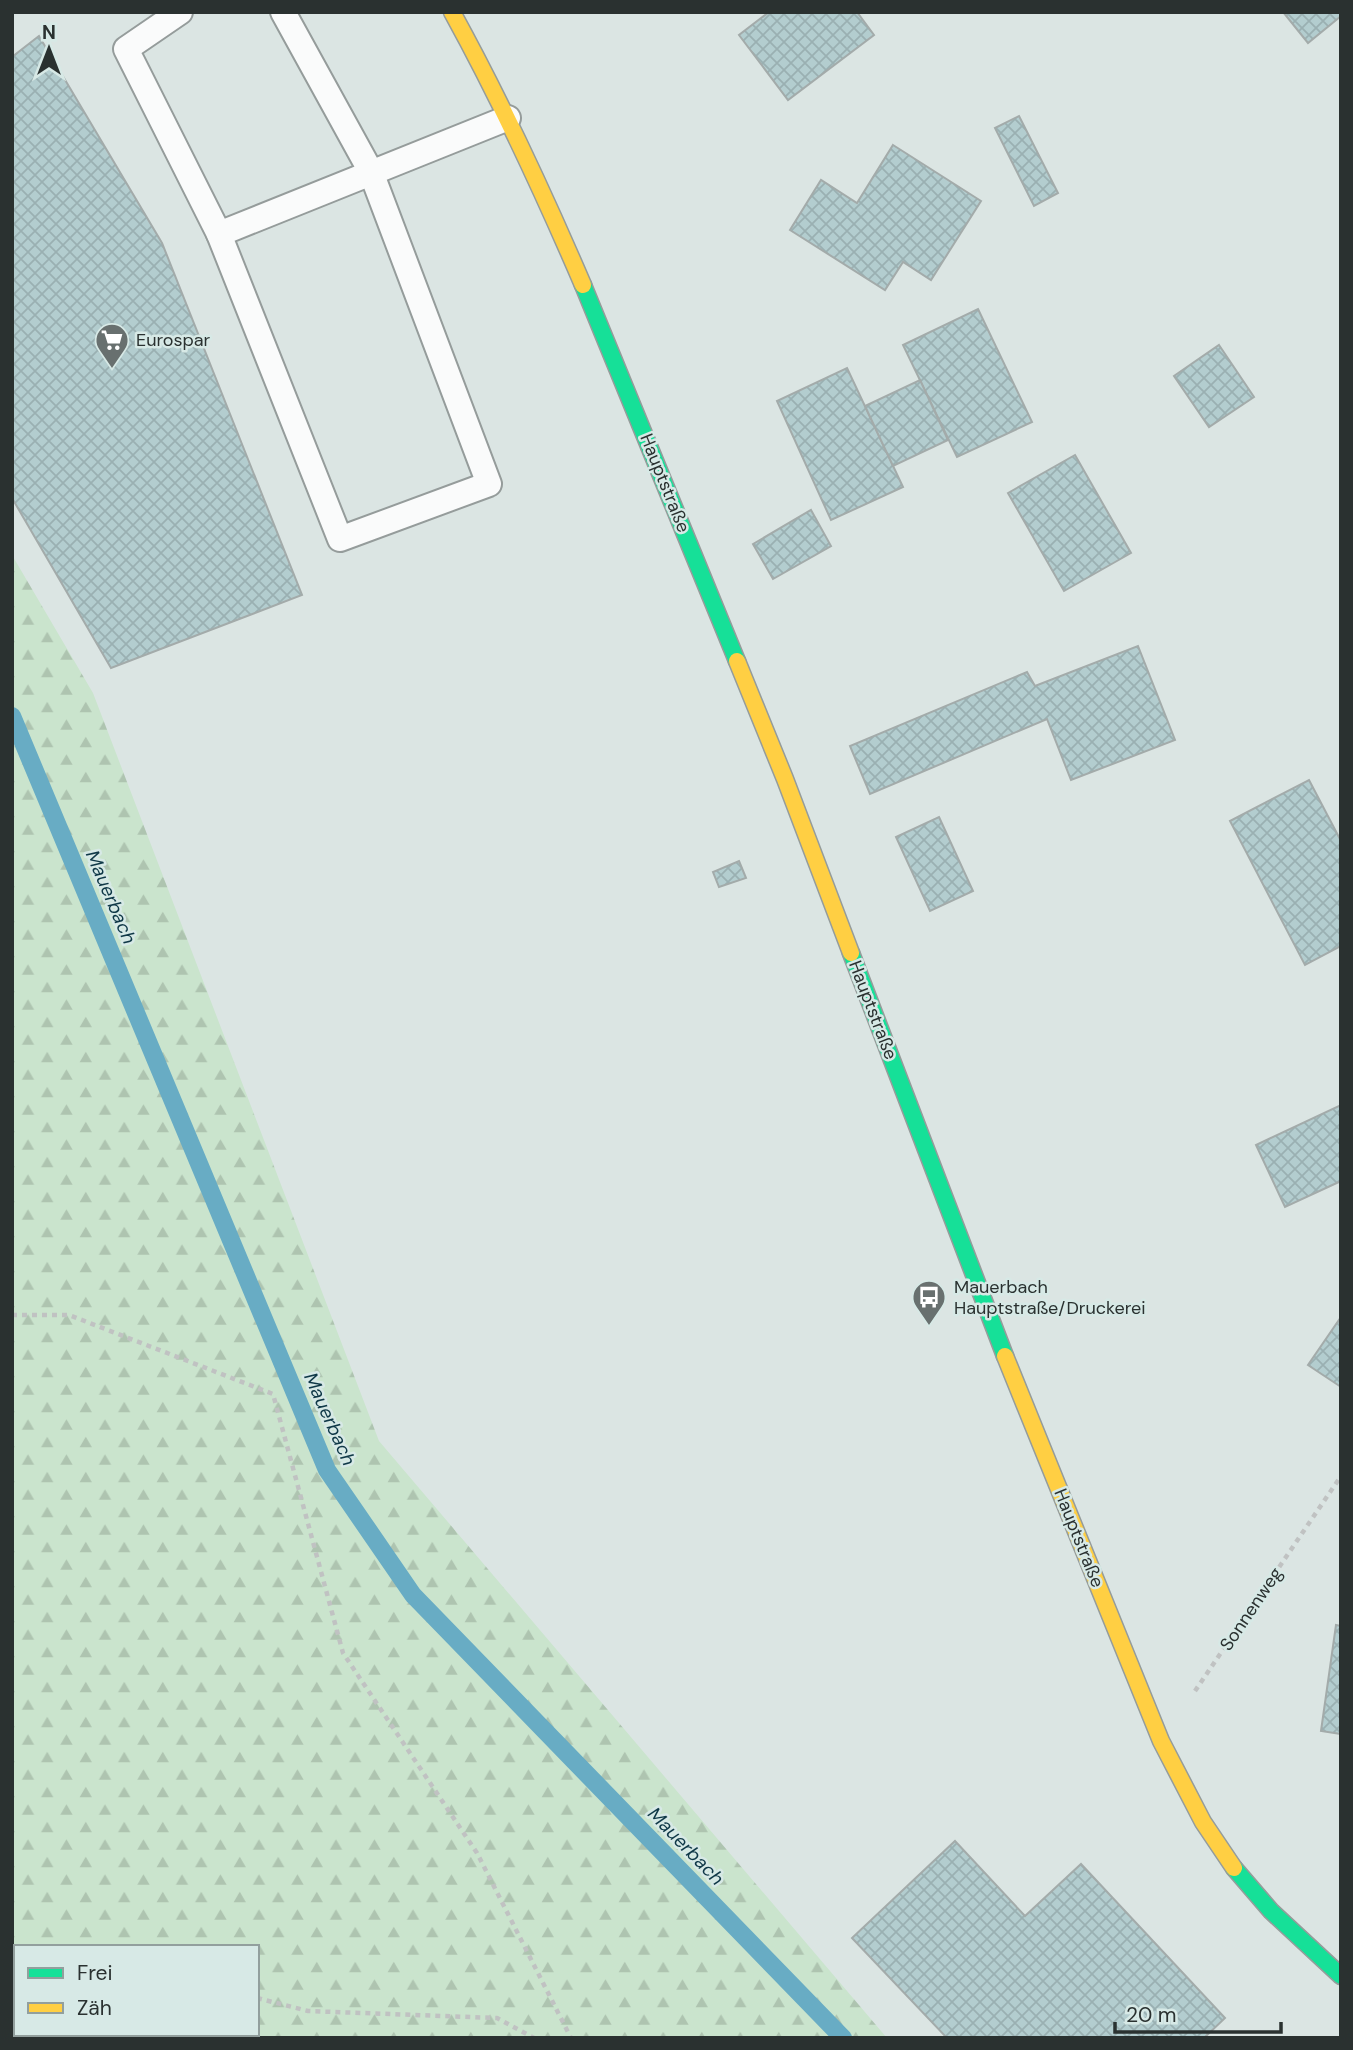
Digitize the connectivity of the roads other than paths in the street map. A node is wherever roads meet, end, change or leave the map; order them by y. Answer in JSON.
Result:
{"nodes":[{"id":1,"x":180,"y":12,"type":"edge"},
{"id":2,"x":283,"y":12,"type":"edge"},
{"id":3,"x":452,"y":12,"type":"edge"},
{"id":4,"x":508,"y":118,"type":"junction"},
{"id":5,"x":371,"y":172,"type":"junction"},
{"id":6,"x":219,"y":234,"type":"junction"},
{"id":7,"x":1341,"y":1976,"type":"edge"}],
"edges":[{"from":1,"to":6,"type":"lane"},
{"from":2,"to":5,"type":"lane"},
{"from":3,"to":4,"type":"main road","name":"Hauptstraße"},
{"from":4,"to":5,"type":"lane"},
{"from":4,"to":7,"type":"main road","name":"Hauptstraße"},
{"from":5,"to":6,"type":"lane"},
{"from":5,"to":6,"type":"lane"}]}
